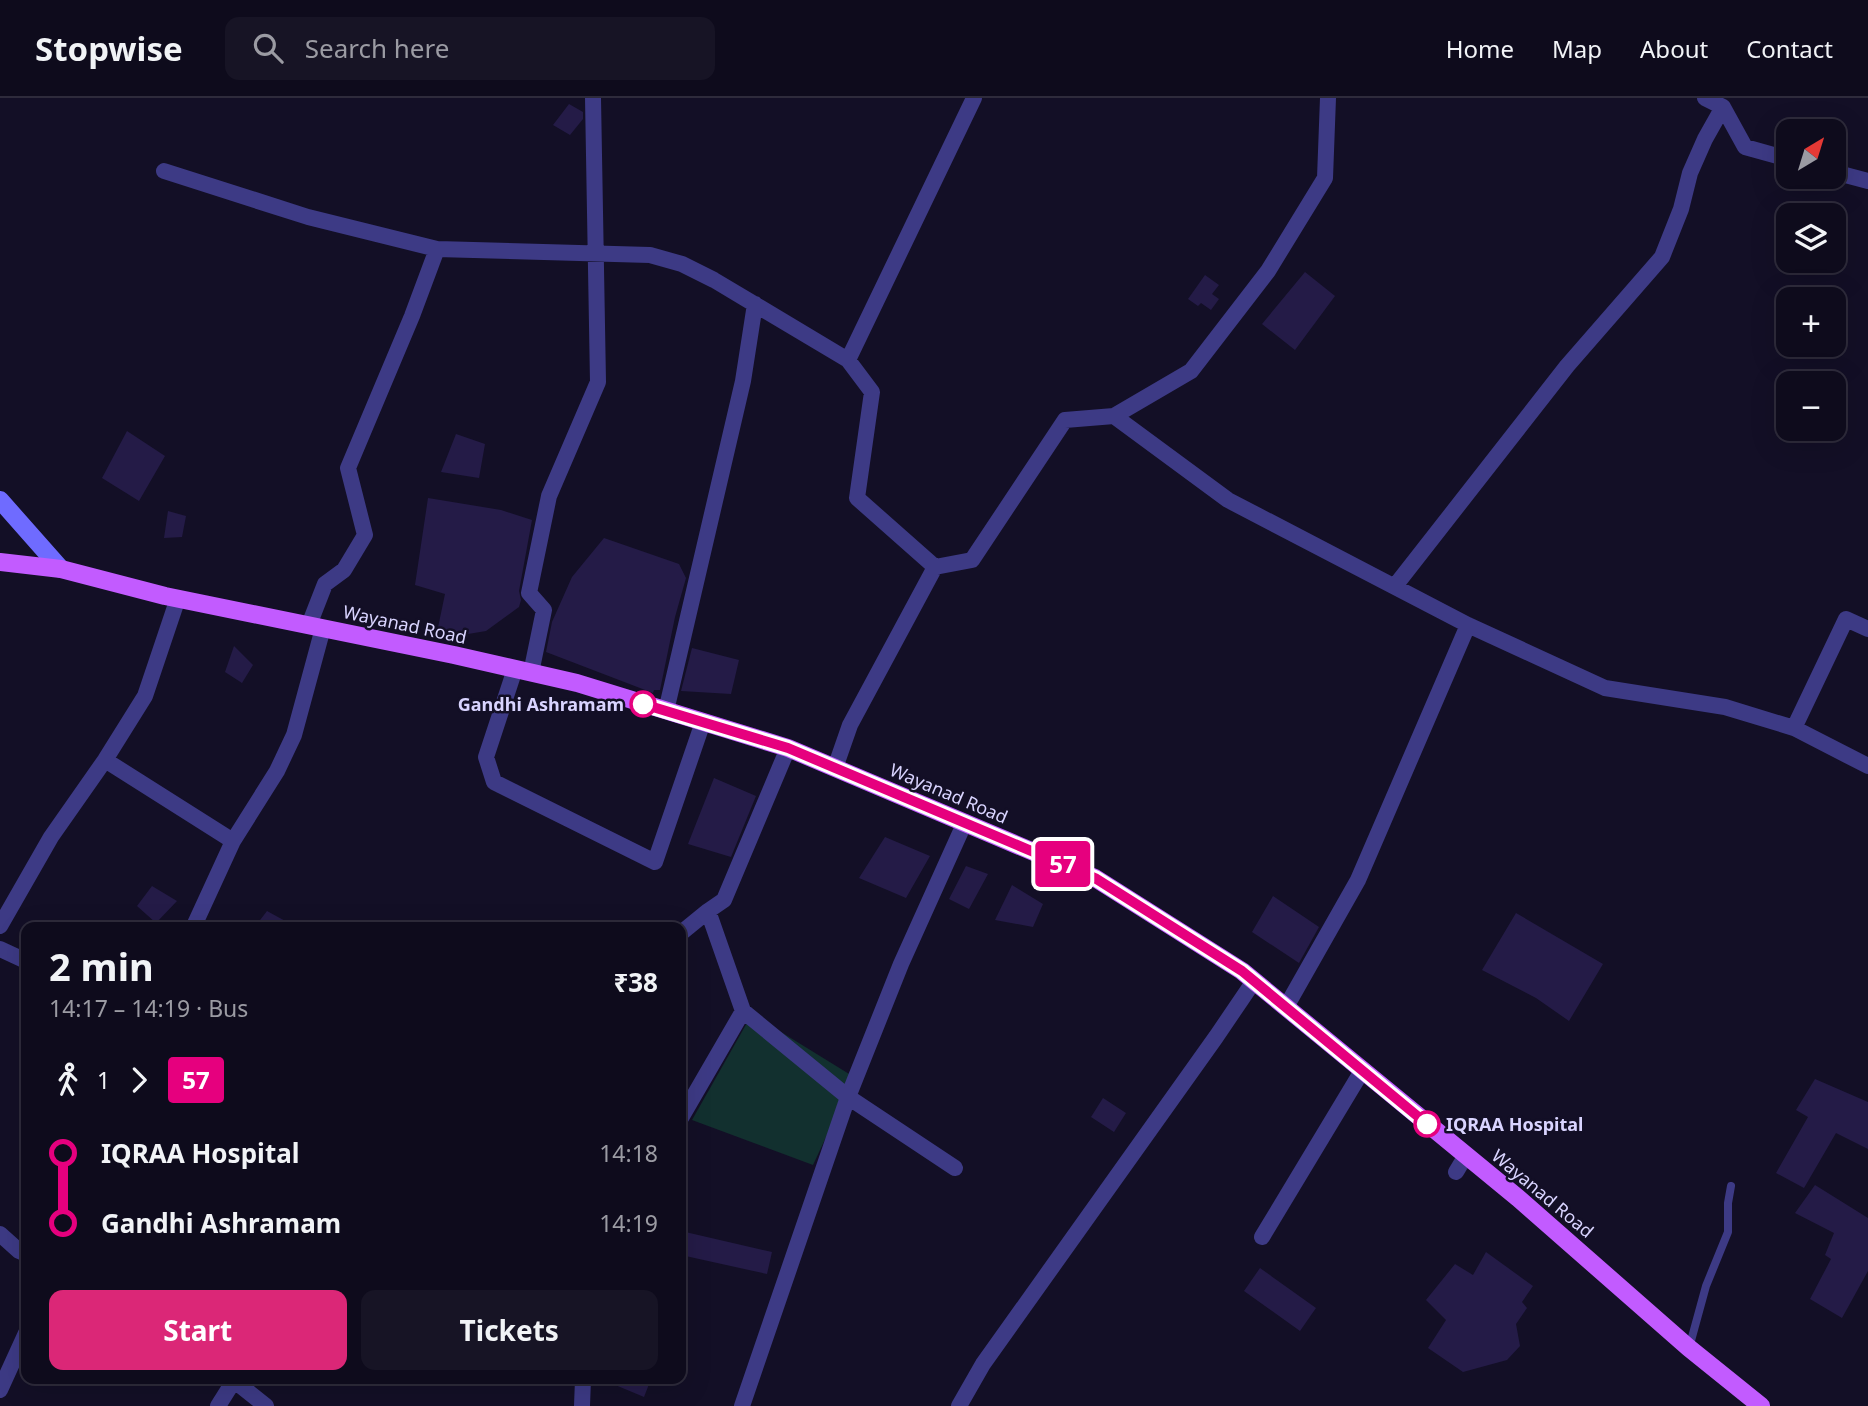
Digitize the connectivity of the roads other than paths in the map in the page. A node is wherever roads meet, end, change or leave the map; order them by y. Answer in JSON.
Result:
{"nodes":[{"id":1,"x":593,"y":98,"type":"edge"},
{"id":2,"x":974,"y":98,"type":"edge"},
{"id":3,"x":1328,"y":98,"type":"edge"},
{"id":4,"x":1705,"y":98,"type":"edge"},
{"id":5,"x":1723,"y":107,"type":"junction"},
{"id":6,"x":1776,"y":156,"type":"edge"},
{"id":7,"x":164,"y":171,"type":"dead end"},
{"id":8,"x":1846,"y":175,"type":"edge"},
{"id":9,"x":1868,"y":181,"type":"edge"},
{"id":10,"x":437,"y":249,"type":"junction"},
{"id":11,"x":595,"y":255,"type":"junction"},
{"id":12,"x":755,"y":304,"type":"junction"},
{"id":13,"x":848,"y":360,"type":"junction"},
{"id":14,"x":1115,"y":416,"type":"junction"},
{"id":15,"x":0,"y":500,"type":"edge"},
{"id":16,"x":0,"y":562,"type":"edge"},
{"id":17,"x":935,"y":567,"type":"junction"},
{"id":18,"x":61,"y":569,"type":"junction"},
{"id":19,"x":1395,"y":586,"type":"junction"},
{"id":20,"x":178,"y":598,"type":"junction"},
{"id":21,"x":1468,"y":625,"type":"junction"},
{"id":22,"x":316,"y":627,"type":"junction"},
{"id":23,"x":1868,"y":629,"type":"edge"},
{"id":24,"x":523,"y":671,"type":"junction"},
{"id":25,"x":666,"y":711,"type":"junction"},
{"id":26,"x":703,"y":722,"type":"junction"},
{"id":27,"x":1794,"y":728,"type":"junction"},
{"id":28,"x":788,"y":748,"type":"junction"},
{"id":29,"x":105,"y":760,"type":"junction"},
{"id":30,"x":1868,"y":766,"type":"edge"},
{"id":31,"x":835,"y":768,"type":"junction"},
{"id":32,"x":965,"y":822,"type":"junction"},
{"id":33,"x":233,"y":841,"type":"junction"},
{"id":34,"x":708,"y":911,"type":"junction"},
{"id":35,"x":196,"y":922,"type":"edge"},
{"id":36,"x":0,"y":926,"type":"edge"},
{"id":37,"x":686,"y":929,"type":"edge"},
{"id":38,"x":0,"y":949,"type":"edge"},
{"id":39,"x":21,"y":959,"type":"edge"},
{"id":40,"x":1254,"y":981,"type":"junction"},
{"id":41,"x":1286,"y":1007,"type":"junction"},
{"id":42,"x":743,"y":1012,"type":"junction"},
{"id":43,"x":1362,"y":1071,"type":"junction"},
{"id":44,"x":848,"y":1097,"type":"junction"},
{"id":45,"x":686,"y":1109,"type":"edge"},
{"id":46,"x":1470,"y":1159,"type":"junction"},
{"id":47,"x":955,"y":1168,"type":"dead end"},
{"id":48,"x":1456,"y":1172,"type":"dead end"},
{"id":49,"x":1731,"y":1186,"type":"dead end"},
{"id":50,"x":0,"y":1234,"type":"edge"},
{"id":51,"x":1262,"y":1237,"type":"dead end"},
{"id":52,"x":21,"y":1252,"type":"edge"},
{"id":53,"x":21,"y":1344,"type":"edge"},
{"id":54,"x":1689,"y":1348,"type":"junction"},
{"id":55,"x":231,"y":1384,"type":"edge"},
{"id":56,"x":238,"y":1384,"type":"edge"},
{"id":57,"x":583,"y":1384,"type":"edge"},
{"id":58,"x":0,"y":1390,"type":"edge"},
{"id":59,"x":218,"y":1406,"type":"edge"},
{"id":60,"x":266,"y":1406,"type":"edge"},
{"id":61,"x":582,"y":1406,"type":"edge"},
{"id":62,"x":742,"y":1406,"type":"edge"},
{"id":63,"x":959,"y":1406,"type":"edge"},
{"id":64,"x":1761,"y":1406,"type":"edge"}],
"edges":[{"from":1,"to":11,"type":"street"},
{"from":2,"to":13,"type":"street"},
{"from":3,"to":14,"type":"street"},
{"from":4,"to":5,"type":"street"},
{"from":5,"to":6,"type":"street"},
{"from":5,"to":19,"type":"street"},
{"from":7,"to":10,"type":"street"},
{"from":8,"to":9,"type":"street"},
{"from":10,"to":11,"type":"street"},
{"from":10,"to":22,"type":"street"},
{"from":11,"to":12,"type":"street"},
{"from":11,"to":24,"type":"street"},
{"from":12,"to":13,"type":"street"},
{"from":12,"to":25,"type":"street"},
{"from":13,"to":17,"type":"street"},
{"from":14,"to":17,"type":"street"},
{"from":14,"to":19,"type":"street"},
{"from":15,"to":18,"type":"street"},
{"from":16,"to":18,"type":"main road","name":"Wayanad Road"},
{"from":17,"to":31,"type":"street"},
{"from":18,"to":20,"type":"main road","name":"Wayanad Road"},
{"from":19,"to":21,"type":"street"},
{"from":20,"to":22,"type":"main road","name":"Wayanad Road"},
{"from":20,"to":29,"type":"street"},
{"from":21,"to":27,"type":"street"},
{"from":21,"to":41,"type":"street"},
{"from":22,"to":24,"type":"main road","name":"Wayanad Road"},
{"from":22,"to":33,"type":"street"},
{"from":23,"to":27,"type":"street"},
{"from":24,"to":25,"type":"main road","name":"Wayanad Road"},
{"from":24,"to":26,"type":"street"},
{"from":25,"to":26,"type":"main road","name":"Wayanad Road"},
{"from":26,"to":28,"type":"main road","name":"Wayanad Road"},
{"from":27,"to":30,"type":"street"},
{"from":28,"to":31,"type":"main road","name":"Wayanad Road"},
{"from":28,"to":34,"type":"street"},
{"from":29,"to":33,"type":"street"},
{"from":29,"to":36,"type":"street"},
{"from":31,"to":32,"type":"main road","name":"Wayanad Road"},
{"from":32,"to":40,"type":"main road","name":"Wayanad Road"},
{"from":32,"to":44,"type":"street"},
{"from":33,"to":35,"type":"street"},
{"from":34,"to":37,"type":"street"},
{"from":34,"to":42,"type":"street"},
{"from":38,"to":39,"type":"street"},
{"from":40,"to":41,"type":"main road","name":"Wayanad Road"},
{"from":40,"to":63,"type":"street"},
{"from":41,"to":43,"type":"main road","name":"Wayanad Road"},
{"from":42,"to":44,"type":"street"},
{"from":42,"to":45,"type":"street"},
{"from":43,"to":46,"type":"main road","name":"Wayanad Road"},
{"from":43,"to":51,"type":"street"},
{"from":44,"to":47,"type":"street"},
{"from":44,"to":62,"type":"street"},
{"from":46,"to":48,"type":"street"},
{"from":46,"to":54,"type":"main road","name":"Wayanad Road"},
{"from":49,"to":54,"type":"lane"},
{"from":50,"to":52,"type":"street"},
{"from":53,"to":58,"type":"street"},
{"from":54,"to":64,"type":"main road","name":"Wayanad Road"},
{"from":55,"to":59,"type":"street"},
{"from":56,"to":60,"type":"street"},
{"from":57,"to":61,"type":"street"}]}
